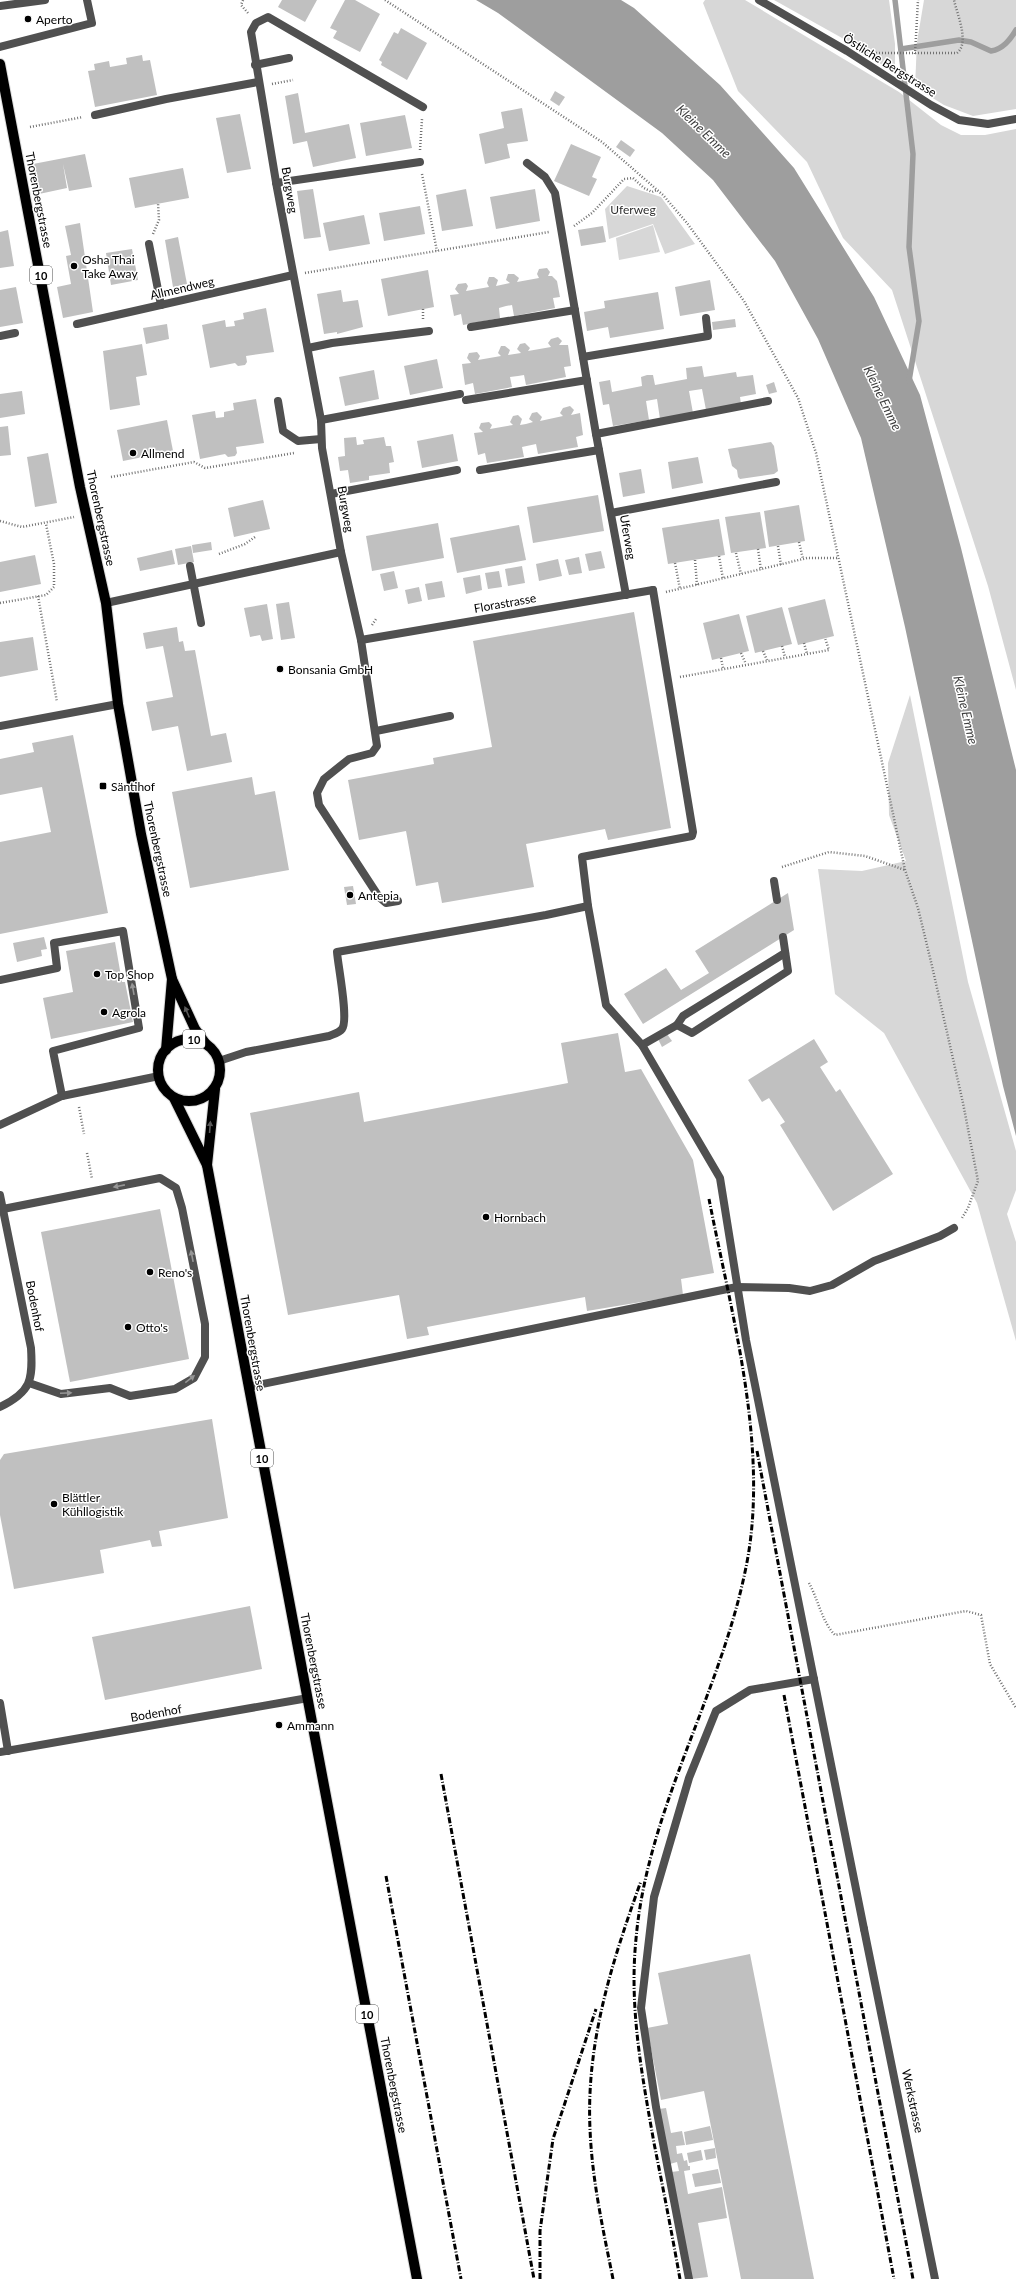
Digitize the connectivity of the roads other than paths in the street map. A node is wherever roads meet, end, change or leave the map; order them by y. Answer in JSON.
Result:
{"nodes":[{"id":1,"x":45,"y":0,"type":"edge"},
{"id":2,"x":86,"y":0,"type":"edge"},
{"id":3,"x":759,"y":0,"type":"edge"},
{"id":4,"x":0,"y":6,"type":"edge"},
{"id":5,"x":0,"y":47,"type":"edge"},
{"id":6,"x":289,"y":58,"type":"dead end"},
{"id":7,"x":0,"y":64,"type":"edge"},
{"id":8,"x":255,"y":65,"type":"junction"},
{"id":9,"x":259,"y":84,"type":"junction"},
{"id":10,"x":423,"y":107,"type":"road end"},
{"id":11,"x":95,"y":115,"type":"road end"},
{"id":12,"x":1016,"y":119,"type":"edge"},
{"id":13,"x":420,"y":162,"type":"road end"},
{"id":14,"x":527,"y":163,"type":"dead end"},
{"id":15,"x":276,"y":183,"type":"junction"},
{"id":16,"x":149,"y":244,"type":"road end"},
{"id":17,"x":293,"y":275,"type":"junction"},
{"id":18,"x":161,"y":305,"type":"junction"},
{"id":19,"x":575,"y":310,"type":"junction"},
{"id":20,"x":706,"y":318,"type":"dead end"},
{"id":21,"x":77,"y":324,"type":"dead end"},
{"id":22,"x":471,"y":328,"type":"dead end"},
{"id":23,"x":429,"y":331,"type":"dead end"},
{"id":24,"x":15,"y":333,"type":"dead end"},
{"id":25,"x":0,"y":336,"type":"edge"},
{"id":26,"x":308,"y":348,"type":"junction"},
{"id":27,"x":583,"y":357,"type":"junction"},
{"id":28,"x":586,"y":380,"type":"junction"},
{"id":29,"x":460,"y":394,"type":"dead end"},
{"id":30,"x":466,"y":400,"type":"dead end"},
{"id":31,"x":278,"y":401,"type":"dead end"},
{"id":32,"x":768,"y":402,"type":"dead end"},
{"id":33,"x":321,"y":420,"type":"junction"},
{"id":34,"x":596,"y":434,"type":"junction"},
{"id":35,"x":321,"y":439,"type":"junction"},
{"id":36,"x":599,"y":450,"type":"junction"},
{"id":37,"x":457,"y":470,"type":"dead end"},
{"id":38,"x":480,"y":470,"type":"dead end"},
{"id":39,"x":776,"y":482,"type":"dead end"},
{"id":40,"x":331,"y":494,"type":"junction"},
{"id":41,"x":612,"y":513,"type":"junction"},
{"id":42,"x":341,"y":552,"type":"junction"},
{"id":43,"x":190,"y":566,"type":"dead end"},
{"id":44,"x":193,"y":584,"type":"junction"},
{"id":45,"x":626,"y":595,"type":"junction"},
{"id":46,"x":106,"y":603,"type":"junction"},
{"id":47,"x":200,"y":623,"type":"dead end"},
{"id":48,"x":361,"y":640,"type":"junction"},
{"id":49,"x":667,"y":680,"type":"joint"},
{"id":50,"x":118,"y":704,"type":"junction"},
{"id":51,"x":450,"y":716,"type":"dead end"},
{"id":52,"x":0,"y":726,"type":"edge"},
{"id":53,"x":376,"y":731,"type":"junction"},
{"id":54,"x":774,"y":881,"type":"dead end"},
{"id":55,"x":777,"y":900,"type":"dead end"},
{"id":56,"x":398,"y":901,"type":"dead end"},
{"id":57,"x":588,"y":906,"type":"junction"},
{"id":58,"x":783,"y":937,"type":"dead end"},
{"id":59,"x":785,"y":953,"type":"junction"},
{"id":60,"x":172,"y":979,"type":"junction"},
{"id":61,"x":0,"y":980,"type":"edge"},
{"id":62,"x":677,"y":1025,"type":"junction"},
{"id":63,"x":205,"y":1043,"type":"junction"},
{"id":64,"x":642,"y":1045,"type":"junction"},
{"id":65,"x":166,"y":1050,"type":"junction"},
{"id":66,"x":219,"y":1061,"type":"junction"},
{"id":67,"x":159,"y":1076,"type":"junction"},
{"id":68,"x":215,"y":1089,"type":"junction"},
{"id":69,"x":62,"y":1096,"type":"junction"},
{"id":70,"x":174,"y":1098,"type":"junction"},
{"id":71,"x":0,"y":1125,"type":"edge"},
{"id":72,"x":208,"y":1165,"type":"junction"},
{"id":73,"x":0,"y":1195,"type":"edge"},
{"id":74,"x":3,"y":1209,"type":"junction"},
{"id":75,"x":954,"y":1228,"type":"road end"},
{"id":76,"x":737,"y":1287,"type":"junction"},
{"id":77,"x":29,"y":1383,"type":"junction"},
{"id":78,"x":248,"y":1387,"type":"junction"},
{"id":79,"x":0,"y":1407,"type":"edge"},
{"id":80,"x":814,"y":1679,"type":"junction"},
{"id":81,"x":308,"y":1698,"type":"junction"},
{"id":82,"x":0,"y":1703,"type":"edge"},
{"id":83,"x":1,"y":1716,"type":"edge"},
{"id":84,"x":4,"y":1752,"type":"edge"},
{"id":85,"x":417,"y":2279,"type":"edge"},
{"id":86,"x":689,"y":2279,"type":"edge"},
{"id":87,"x":935,"y":2279,"type":"edge"}],
"edges":[{"from":1,"to":4,"type":"street"},
{"from":2,"to":5,"type":"street"},
{"from":3,"to":12,"type":"street","name":"Östliche Bergstrasse"},
{"from":6,"to":8,"type":"street"},
{"from":7,"to":46,"type":"main road","name":"Thorenbergstrasse","number":"10"},
{"from":8,"to":9,"type":"street","name":"Burgweg"},
{"from":8,"to":10,"type":"street","name":"Burgweg"},
{"from":9,"to":11,"type":"street"},
{"from":9,"to":15,"type":"street","name":"Burgweg"},
{"from":13,"to":15,"type":"street"},
{"from":14,"to":19,"type":"street","name":"Uferweg"},
{"from":15,"to":17,"type":"street","name":"Burgweg"},
{"from":16,"to":18,"type":"street"},
{"from":17,"to":18,"type":"street","name":"Allmendweg"},
{"from":17,"to":26,"type":"street","name":"Burgweg"},
{"from":18,"to":21,"type":"street","name":"Allmendweg"},
{"from":19,"to":22,"type":"street"},
{"from":19,"to":27,"type":"street","name":"Uferweg"},
{"from":20,"to":27,"type":"street"},
{"from":23,"to":26,"type":"street"},
{"from":24,"to":25,"type":"street"},
{"from":26,"to":33,"type":"street","name":"Burgweg"},
{"from":27,"to":28,"type":"street","name":"Uferweg"},
{"from":28,"to":30,"type":"street"},
{"from":28,"to":34,"type":"street","name":"Uferweg"},
{"from":29,"to":33,"type":"street"},
{"from":31,"to":35,"type":"street"},
{"from":32,"to":34,"type":"street"},
{"from":33,"to":35,"type":"street","name":"Burgweg"},
{"from":34,"to":36,"type":"street","name":"Uferweg"},
{"from":35,"to":40,"type":"street","name":"Burgweg"},
{"from":36,"to":38,"type":"street"},
{"from":36,"to":41,"type":"street","name":"Uferweg"},
{"from":37,"to":40,"type":"street"},
{"from":39,"to":41,"type":"street"},
{"from":40,"to":42,"type":"street","name":"Burgweg"},
{"from":41,"to":45,"type":"street","name":"Uferweg"},
{"from":42,"to":44,"type":"street"},
{"from":42,"to":48,"type":"street"},
{"from":43,"to":44,"type":"street"},
{"from":44,"to":46,"type":"street"},
{"from":44,"to":47,"type":"street"},
{"from":45,"to":48,"type":"street","name":"Florastrasse"},
{"from":45,"to":49,"type":"street","name":"Florastrasse"},
{"from":46,"to":50,"type":"main road","name":"Thorenbergstrasse","number":"10"},
{"from":48,"to":53,"type":"street"},
{"from":49,"to":57,"type":"street","name":"Werkstrasse"},
{"from":50,"to":52,"type":"street"},
{"from":50,"to":60,"type":"main road","name":"Thorenbergstrasse","number":"10"},
{"from":51,"to":53,"type":"street"},
{"from":53,"to":56,"type":"street"},
{"from":54,"to":55,"type":"street"},
{"from":57,"to":64,"type":"street","name":"Werkstrasse"},
{"from":57,"to":66,"type":"street"},
{"from":58,"to":59,"type":"street"},
{"from":59,"to":62,"type":"street"},
{"from":59,"to":62,"type":"street"},
{"from":63,"to":60,"type":"main road","name":"Thorenbergstrasse","number":"10","one_way":true},
{"from":60,"to":65,"type":"main road","name":"Thorenbergstrasse","number":"10"},
{"from":69,"to":61,"type":"street","one_way":true},
{"from":62,"to":64,"type":"street"},
{"from":63,"to":65,"type":"main road","number":"10"},
{"from":63,"to":66,"type":"main road","number":"10"},
{"from":64,"to":76,"type":"street","name":"Werkstrasse"},
{"from":65,"to":67,"type":"main road","number":"10"},
{"from":66,"to":68,"type":"main road","number":"10"},
{"from":67,"to":69,"type":"street"},
{"from":67,"to":70,"type":"main road","number":"10"},
{"from":68,"to":70,"type":"main road"},
{"from":72,"to":68,"type":"main road","name":"Thorenbergstrasse","number":"10","one_way":true},
{"from":69,"to":71,"type":"street"},
{"from":70,"to":72,"type":"main road","name":"Thorenbergstrasse","number":"10"},
{"from":72,"to":78,"type":"main road","name":"Thorenbergstrasse","number":"10"},
{"from":73,"to":74,"type":"street","name":"Bodenhof"},
{"from":74,"to":77,"type":"street","name":"Bodenhof"},
{"from":77,"to":74,"type":"street","one_way":true},
{"from":75,"to":76,"type":"street"},
{"from":76,"to":78,"type":"street"},
{"from":76,"to":80,"type":"street","name":"Werkstrasse"},
{"from":77,"to":79,"type":"street"},
{"from":78,"to":81,"type":"main road","name":"Thorenbergstrasse","number":"10"},
{"from":80,"to":86,"type":"street"},
{"from":80,"to":87,"type":"street","name":"Werkstrasse"},
{"from":81,"to":84,"type":"street","name":"Bodenhof"},
{"from":81,"to":85,"type":"main road","name":"Thorenbergstrasse","number":"10"},
{"from":82,"to":83,"type":"street","name":"Bodenhof"},
{"from":83,"to":84,"type":"street","name":"Bodenhof"}]}
